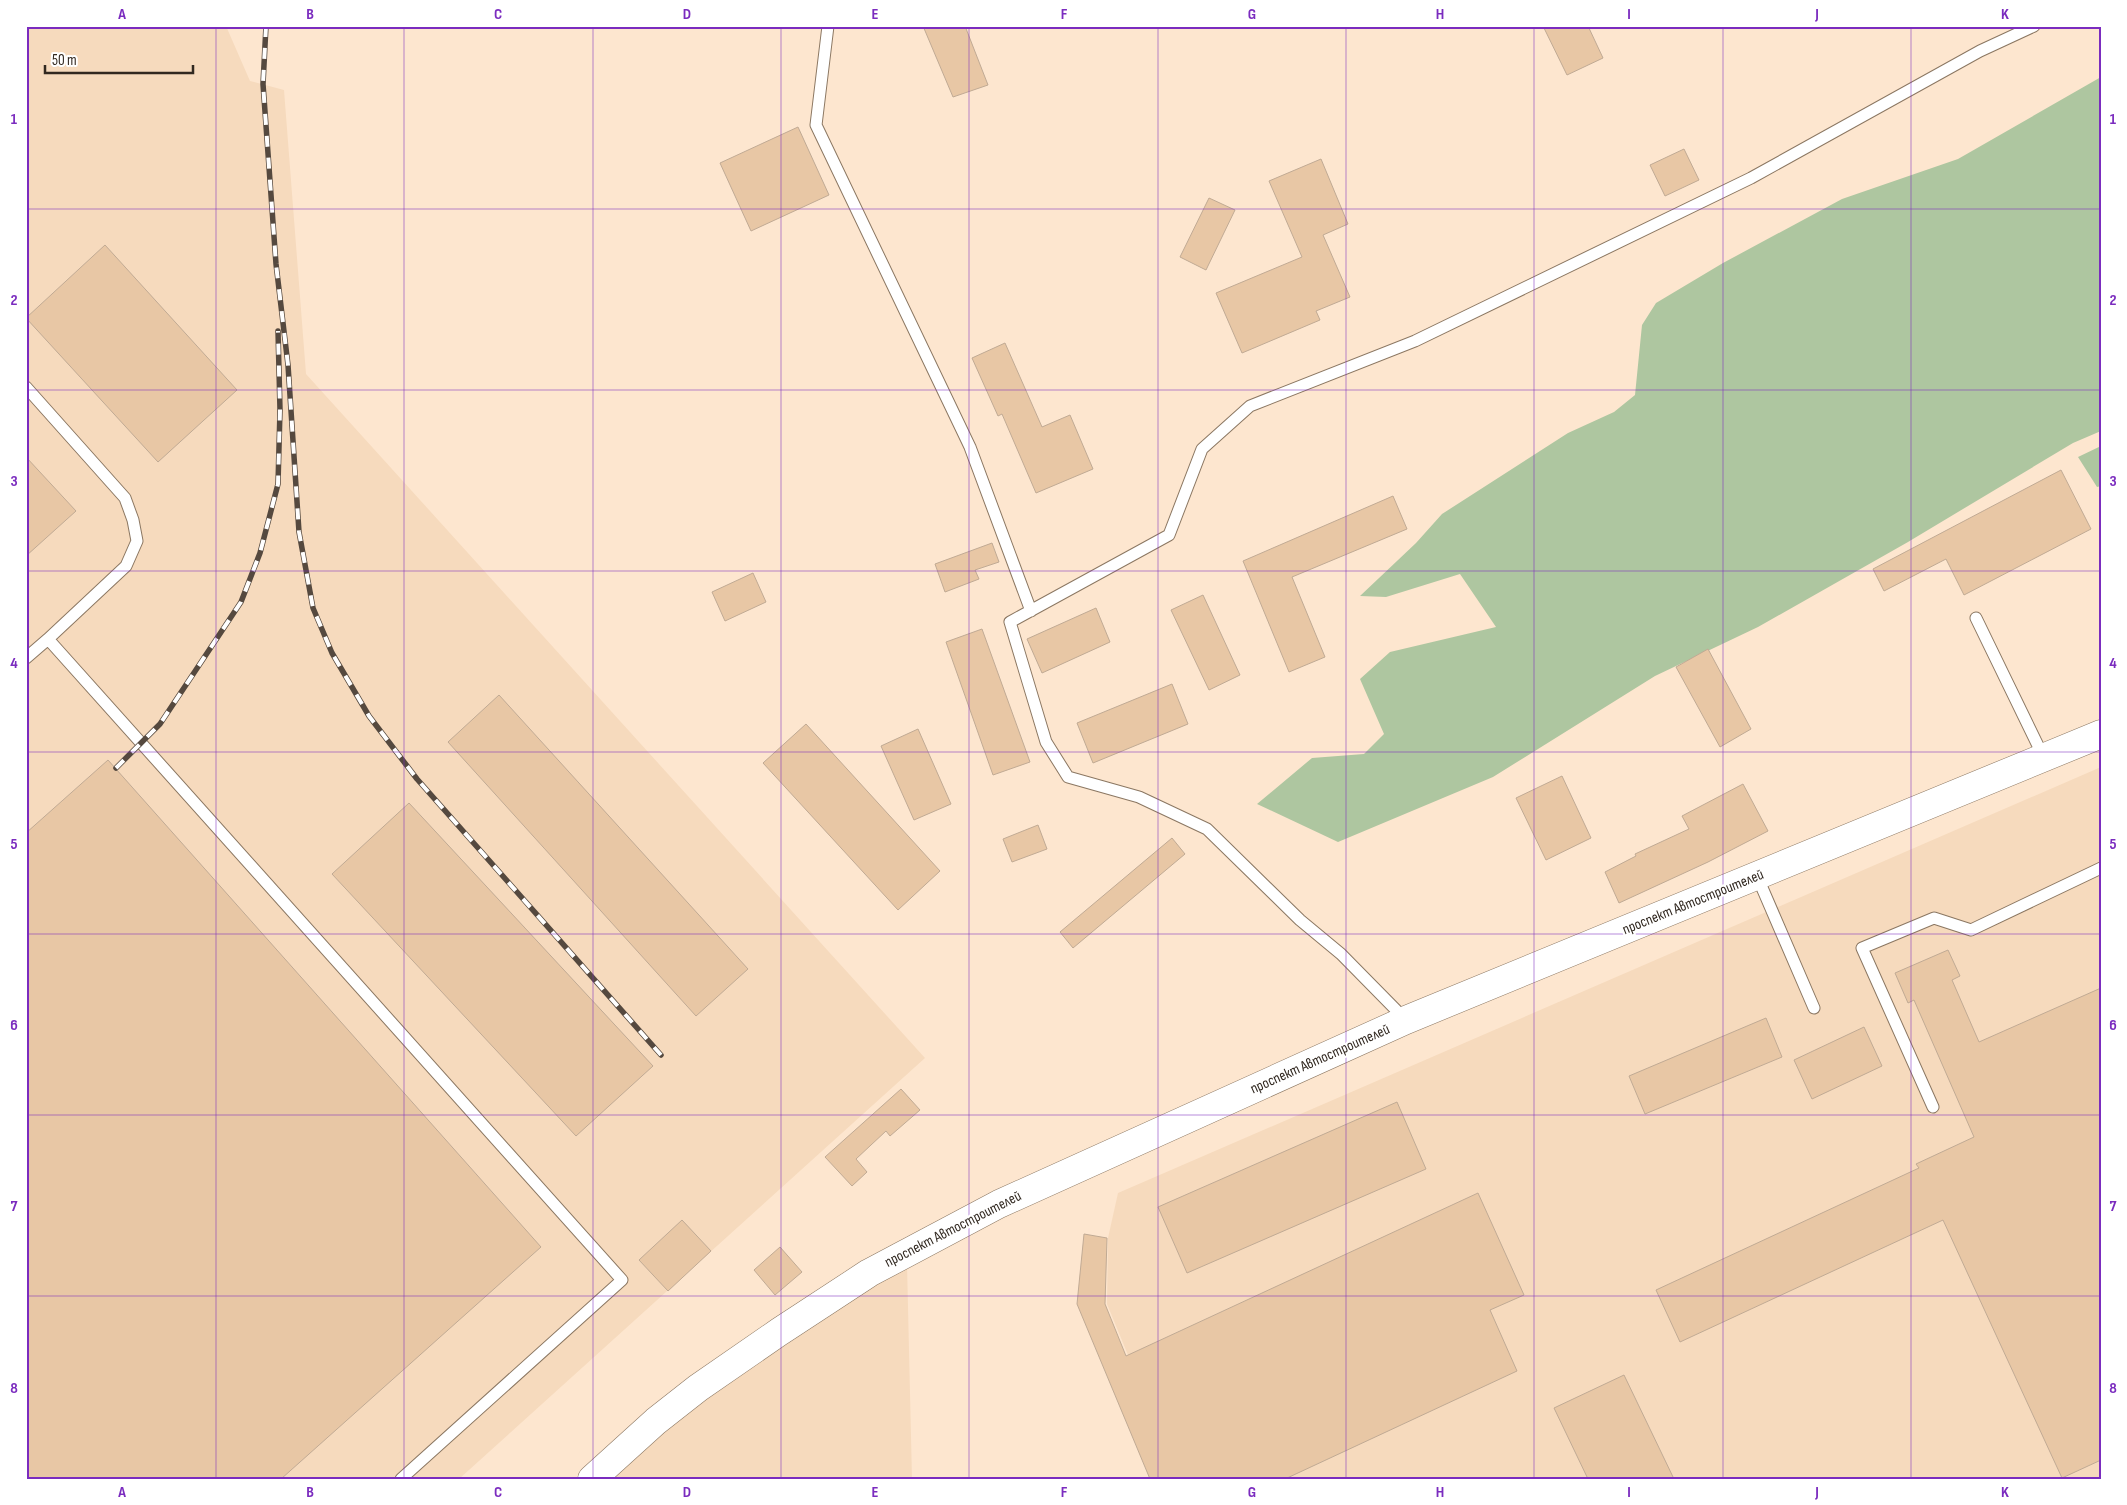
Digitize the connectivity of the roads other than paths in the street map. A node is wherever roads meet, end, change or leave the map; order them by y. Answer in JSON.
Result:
{"nodes":[{"id":1,"x":828,"y":26,"type":"edge"},
{"id":2,"x":2034,"y":26,"type":"edge"},
{"id":3,"x":26,"y":387,"type":"edge"},
{"id":4,"x":1031,"y":611,"type":"junction"},
{"id":5,"x":1976,"y":618,"type":"dead end"},
{"id":6,"x":48,"y":639,"type":"junction"},
{"id":7,"x":26,"y":658,"type":"edge"},
{"id":8,"x":2101,"y":734,"type":"edge"},
{"id":9,"x":2044,"y":758,"type":"junction"},
{"id":10,"x":2101,"y":868,"type":"edge"},
{"id":11,"x":1757,"y":876,"type":"junction"},
{"id":12,"x":1814,"y":1008,"type":"dead end"},
{"id":13,"x":1406,"y":1020,"type":"junction"},
{"id":14,"x":1933,"y":1107,"type":"dead end"},
{"id":15,"x":401,"y":1479,"type":"edge"},
{"id":16,"x":592,"y":1479,"type":"edge"}],
"edges":[{"from":1,"to":4,"type":"lane"},
{"from":2,"to":4,"type":"lane"},
{"from":3,"to":6,"type":"lane"},
{"from":4,"to":13,"type":"lane"},
{"from":5,"to":9,"type":"lane"},
{"from":6,"to":7,"type":"lane"},
{"from":6,"to":15,"type":"lane"},
{"from":8,"to":9,"type":"main road","name":"проспект Автостроителей"},
{"from":9,"to":11,"type":"main road","name":"проспект Автостроителей"},
{"from":10,"to":14,"type":"lane"},
{"from":11,"to":12,"type":"lane"},
{"from":11,"to":13,"type":"main road","name":"проспект Автостроителей"},
{"from":13,"to":16,"type":"main road","name":"проспект Автостроителей"}]}
